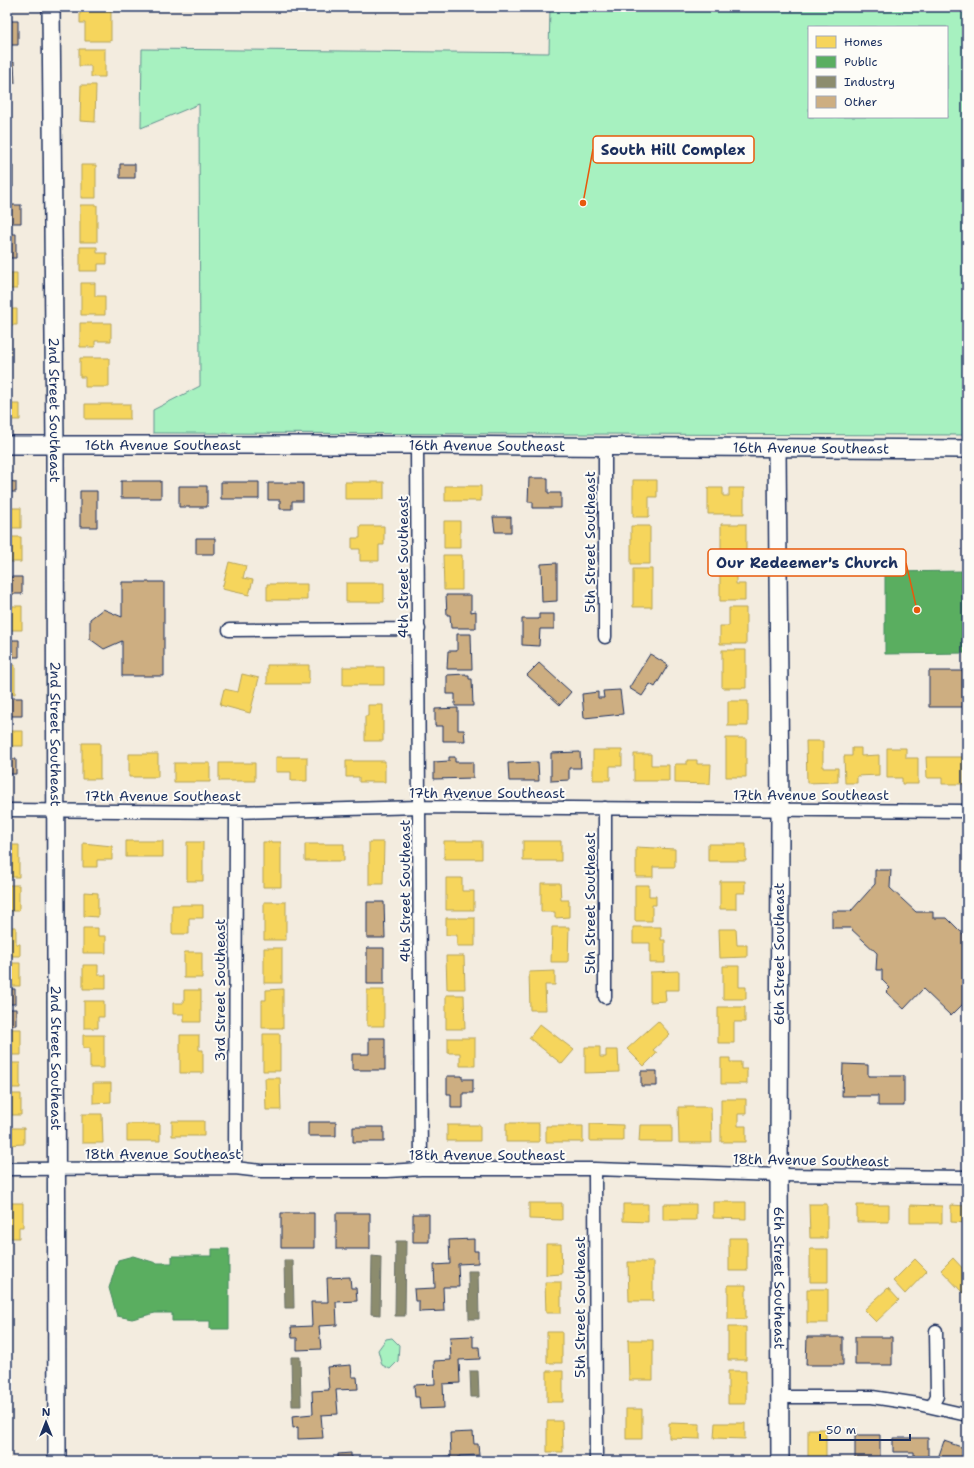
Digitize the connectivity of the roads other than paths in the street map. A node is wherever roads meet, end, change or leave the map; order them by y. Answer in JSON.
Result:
{"nodes":[{"id":1,"x":51,"y":7,"type":"edge"},
{"id":2,"x":7,"y":445,"type":"edge"},
{"id":3,"x":54,"y":445,"type":"junction"},
{"id":4,"x":417,"y":445,"type":"junction"},
{"id":5,"x":605,"y":446,"type":"junction"},
{"id":6,"x":777,"y":448,"type":"junction"},
{"id":7,"x":967,"y":449,"type":"edge"},
{"id":8,"x":418,"y":629,"type":"junction"},
{"id":9,"x":229,"y":630,"type":"dead end"},
{"id":10,"x":605,"y":637,"type":"dead end"},
{"id":11,"x":420,"y":807,"type":"junction"},
{"id":12,"x":605,"y":808,"type":"junction"},
{"id":13,"x":780,"y":809,"type":"junction"},
{"id":14,"x":7,"y":810,"type":"edge"},
{"id":15,"x":54,"y":810,"type":"junction"},
{"id":16,"x":967,"y":811,"type":"edge"},
{"id":17,"x":236,"y":812,"type":"junction"},
{"id":18,"x":604,"y":997,"type":"dead end"},
{"id":19,"x":57,"y":1168,"type":"junction"},
{"id":20,"x":234,"y":1168,"type":"junction"},
{"id":21,"x":421,"y":1168,"type":"junction"},
{"id":22,"x":7,"y":1169,"type":"edge"},
{"id":23,"x":595,"y":1169,"type":"junction"},
{"id":24,"x":779,"y":1175,"type":"junction"},
{"id":25,"x":967,"y":1177,"type":"edge"},
{"id":26,"x":936,"y":1331,"type":"dead end"},
{"id":27,"x":781,"y":1398,"type":"junction"},
{"id":28,"x":932,"y":1406,"type":"junction"},
{"id":29,"x":967,"y":1416,"type":"edge"},
{"id":30,"x":57,"y":1461,"type":"edge"},
{"id":31,"x":596,"y":1461,"type":"edge"},
{"id":32,"x":780,"y":1461,"type":"edge"}],
"edges":[{"from":1,"to":3,"type":"street","name":"2nd Street Southeast"},
{"from":2,"to":3,"type":"street","name":"16th Avenue Southeast"},
{"from":3,"to":4,"type":"street","name":"16th Avenue Southeast"},
{"from":3,"to":15,"type":"street","name":"2nd Street Southeast"},
{"from":4,"to":5,"type":"street","name":"16th Avenue Southeast"},
{"from":4,"to":8,"type":"street","name":"4th Street Southeast"},
{"from":5,"to":6,"type":"street","name":"16th Avenue Southeast"},
{"from":5,"to":10,"type":"street","name":"5th Street Southeast"},
{"from":6,"to":7,"type":"street","name":"16th Avenue Southeast"},
{"from":6,"to":13,"type":"street","name":"6th Street Southeast"},
{"from":8,"to":9,"type":"street"},
{"from":8,"to":11,"type":"street","name":"4th Street Southeast"},
{"from":11,"to":12,"type":"street","name":"17th Avenue Southeast"},
{"from":11,"to":17,"type":"street","name":"17th Avenue Southeast"},
{"from":11,"to":21,"type":"street","name":"4th Street Southeast"},
{"from":12,"to":13,"type":"street","name":"17th Avenue Southeast"},
{"from":12,"to":18,"type":"street","name":"5th Street Southeast"},
{"from":13,"to":16,"type":"street","name":"17th Avenue Southeast"},
{"from":13,"to":24,"type":"street","name":"6th Street Southeast"},
{"from":14,"to":15,"type":"street","name":"17th Avenue Southeast"},
{"from":15,"to":17,"type":"street","name":"17th Avenue Southeast"},
{"from":15,"to":19,"type":"street","name":"2nd Street Southeast"},
{"from":17,"to":20,"type":"street","name":"3rd Street Southeast"},
{"from":19,"to":20,"type":"street","name":"18th Avenue Southeast"},
{"from":19,"to":22,"type":"street","name":"18th Avenue Southeast"},
{"from":19,"to":30,"type":"street","name":"2nd Street Southeast"},
{"from":20,"to":21,"type":"street","name":"18th Avenue Southeast"},
{"from":21,"to":23,"type":"street","name":"18th Avenue Southeast"},
{"from":23,"to":24,"type":"street","name":"18th Avenue Southeast"},
{"from":23,"to":31,"type":"street","name":"5th Street Southeast"},
{"from":24,"to":25,"type":"street","name":"18th Avenue Southeast"},
{"from":24,"to":27,"type":"street","name":"6th Street Southeast"},
{"from":26,"to":28,"type":"street"},
{"from":27,"to":28,"type":"street"},
{"from":27,"to":32,"type":"street","name":"6th Street Southeast"},
{"from":28,"to":29,"type":"street"}]}
